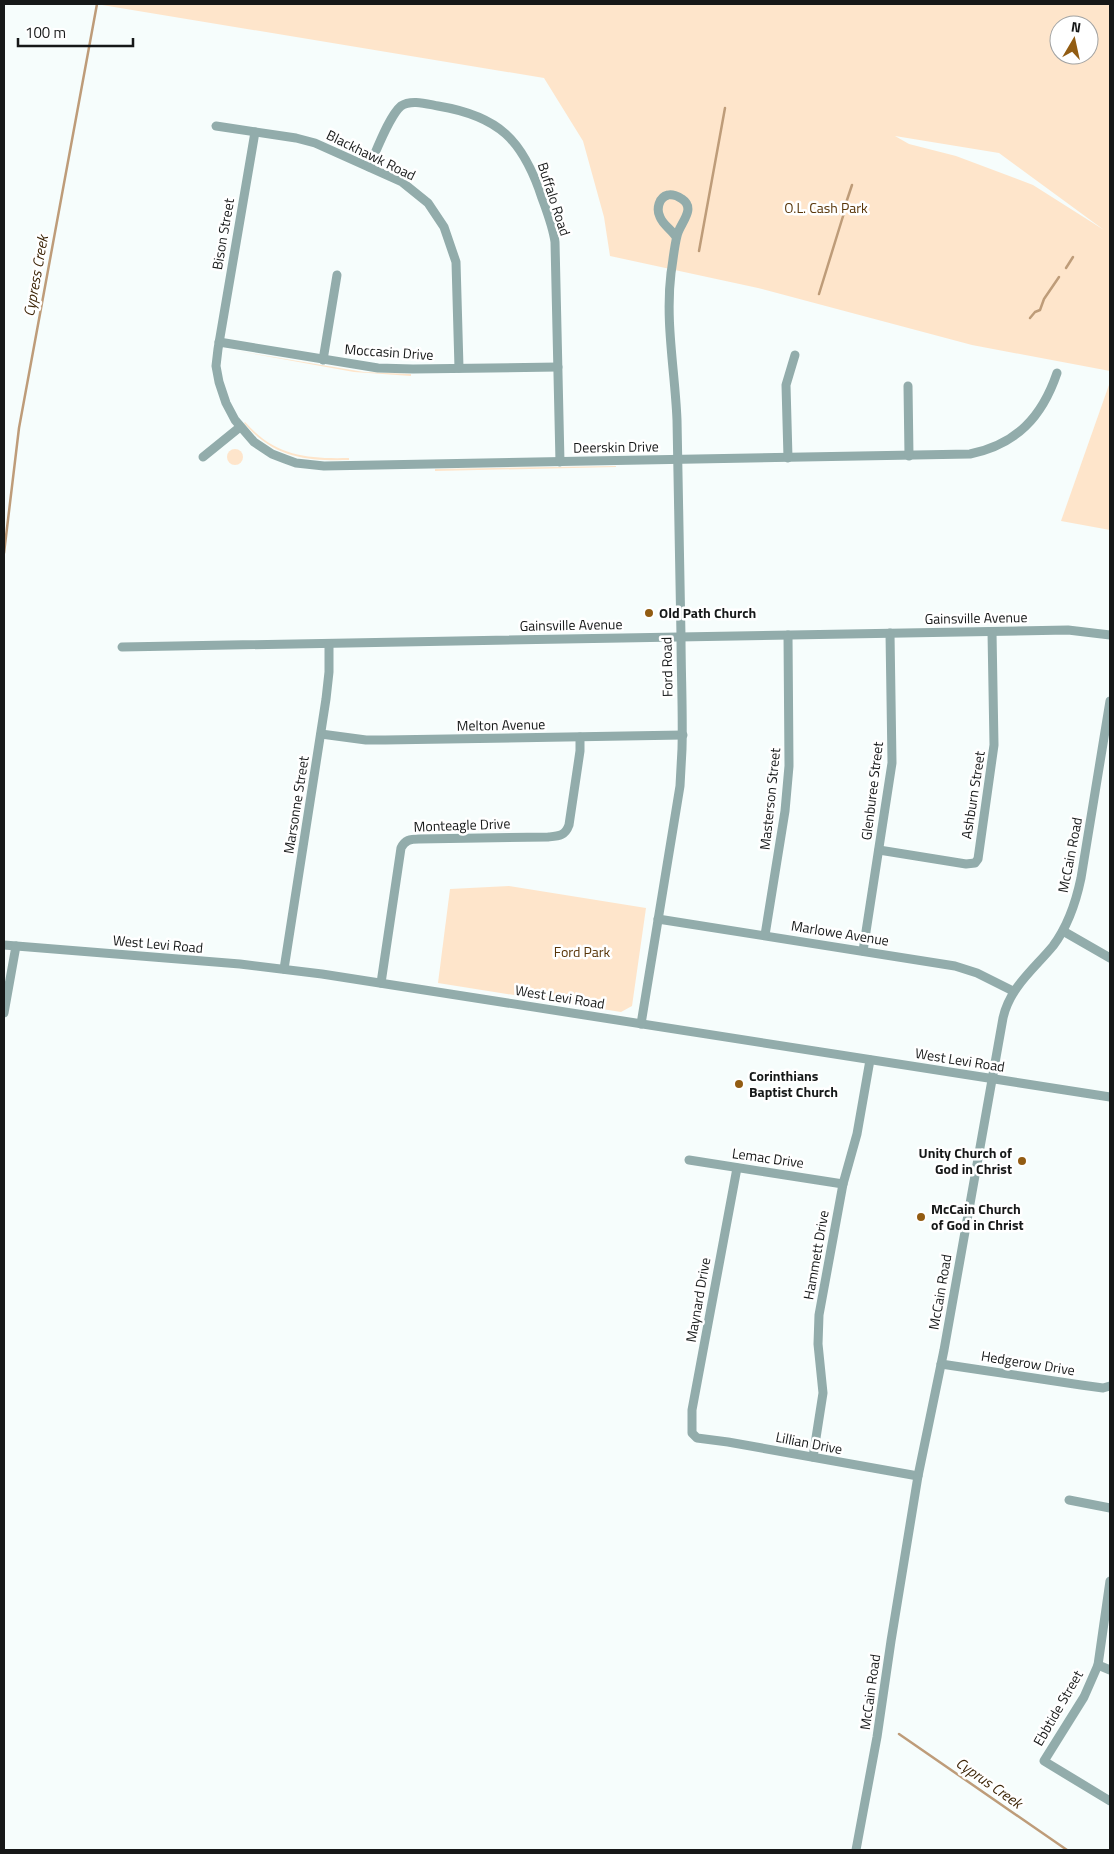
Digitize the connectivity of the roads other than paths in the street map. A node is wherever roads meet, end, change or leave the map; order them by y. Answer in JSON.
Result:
{"nodes":[{"id":1,"x":216,"y":126,"type":"dead end"},
{"id":2,"x":255,"y":132,"type":"junction"},
{"id":3,"x":369,"y":167,"type":"junction"},
{"id":4,"x":676,"y":237,"type":"junction"},
{"id":5,"x":337,"y":275,"type":"dead end"},
{"id":6,"x":219,"y":342,"type":"junction"},
{"id":7,"x":795,"y":355,"type":"dead end"},
{"id":8,"x":323,"y":360,"type":"junction"},
{"id":9,"x":558,"y":367,"type":"junction"},
{"id":10,"x":459,"y":368,"type":"junction"},
{"id":11,"x":1057,"y":372,"type":"dead end"},
{"id":12,"x":908,"y":386,"type":"dead end"},
{"id":13,"x":240,"y":427,"type":"junction"},
{"id":14,"x":909,"y":456,"type":"junction"},
{"id":15,"x":203,"y":457,"type":"dead end"},
{"id":16,"x":788,"y":458,"type":"junction"},
{"id":17,"x":678,"y":460,"type":"junction"},
{"id":18,"x":560,"y":462,"type":"junction"},
{"id":19,"x":992,"y":632,"type":"junction"},
{"id":20,"x":890,"y":633,"type":"junction"},
{"id":21,"x":1110,"y":634,"type":"edge"},
{"id":22,"x":788,"y":635,"type":"junction"},
{"id":23,"x":680,"y":637,"type":"junction"},
{"id":24,"x":329,"y":644,"type":"junction"},
{"id":25,"x":122,"y":647,"type":"dead end"},
{"id":26,"x":1110,"y":701,"type":"edge"},
{"id":27,"x":1108,"y":723,"type":"edge"},
{"id":28,"x":321,"y":734,"type":"junction"},
{"id":29,"x":683,"y":735,"type":"junction"},
{"id":30,"x":580,"y":737,"type":"junction"},
{"id":31,"x":879,"y":850,"type":"junction"},
{"id":32,"x":658,"y":918,"type":"junction"},
{"id":33,"x":1063,"y":931,"type":"junction"},
{"id":34,"x":765,"y":935,"type":"junction"},
{"id":35,"x":4,"y":945,"type":"edge"},
{"id":36,"x":16,"y":946,"type":"junction"},
{"id":37,"x":863,"y":951,"type":"junction"},
{"id":38,"x":1110,"y":958,"type":"edge"},
{"id":39,"x":284,"y":969,"type":"junction"},
{"id":40,"x":381,"y":983,"type":"junction"},
{"id":41,"x":1013,"y":992,"type":"junction"},
{"id":42,"x":4,"y":1013,"type":"edge"},
{"id":43,"x":641,"y":1024,"type":"junction"},
{"id":44,"x":870,"y":1060,"type":"junction"},
{"id":45,"x":992,"y":1079,"type":"junction"},
{"id":46,"x":1110,"y":1096,"type":"edge"},
{"id":47,"x":690,"y":1160,"type":"dead end"},
{"id":48,"x":737,"y":1168,"type":"junction"},
{"id":49,"x":843,"y":1184,"type":"junction"},
{"id":50,"x":941,"y":1364,"type":"junction"},
{"id":51,"x":1110,"y":1386,"type":"edge"},
{"id":52,"x":694,"y":1436,"type":"joint"},
{"id":53,"x":813,"y":1457,"type":"junction"},
{"id":54,"x":918,"y":1476,"type":"junction"},
{"id":55,"x":1069,"y":1500,"type":"dead end"},
{"id":56,"x":1110,"y":1508,"type":"edge"},
{"id":57,"x":1110,"y":1581,"type":"edge"},
{"id":58,"x":1098,"y":1666,"type":"junction"},
{"id":59,"x":1110,"y":1670,"type":"edge"},
{"id":60,"x":1110,"y":1802,"type":"edge"},
{"id":61,"x":856,"y":1850,"type":"edge"}],
"edges":[{"from":1,"to":2,"type":"street","name":"Blackhawk Road"},
{"from":2,"to":3,"type":"street","name":"Blackhawk Road"},
{"from":2,"to":6,"type":"street","name":"Bison Street"},
{"from":3,"to":9,"type":"street","name":"Buffalo Road"},
{"from":3,"to":10,"type":"street","name":"Blackhawk Road"},
{"from":4,"to":4,"type":"street","name":"Ford Road"},
{"from":4,"to":17,"type":"street","name":"Ford Road"},
{"from":5,"to":8,"type":"street"},
{"from":6,"to":8,"type":"street","name":"Moccasin Drive"},
{"from":6,"to":13,"type":"street","name":"Deerskin Drive"},
{"from":7,"to":16,"type":"street"},
{"from":8,"to":10,"type":"street","name":"Moccasin Drive"},
{"from":9,"to":10,"type":"street","name":"Moccasin Drive"},
{"from":9,"to":18,"type":"street","name":"Buffalo Road"},
{"from":11,"to":14,"type":"street","name":"Deerskin Drive"},
{"from":12,"to":14,"type":"street"},
{"from":13,"to":15,"type":"street"},
{"from":13,"to":18,"type":"street","name":"Deerskin Drive"},
{"from":14,"to":16,"type":"street","name":"Deerskin Drive"},
{"from":16,"to":17,"type":"street","name":"Deerskin Drive"},
{"from":17,"to":18,"type":"street","name":"Deerskin Drive"},
{"from":17,"to":23,"type":"street","name":"Ford Road"},
{"from":19,"to":20,"type":"street","name":"Gainsville Avenue"},
{"from":19,"to":21,"type":"street","name":"Gainsville Avenue"},
{"from":19,"to":31,"type":"street","name":"Ashburn Street"},
{"from":20,"to":22,"type":"street","name":"Gainsville Avenue"},
{"from":20,"to":31,"type":"street","name":"Glenburee Street"},
{"from":22,"to":23,"type":"street","name":"Gainsville Avenue"},
{"from":22,"to":34,"type":"street","name":"Masterson Street"},
{"from":23,"to":24,"type":"street","name":"Gainsville Avenue"},
{"from":23,"to":29,"type":"street","name":"Ford Road"},
{"from":24,"to":25,"type":"street","name":"Gainsville Avenue"},
{"from":24,"to":28,"type":"street","name":"Marsonne Street"},
{"from":26,"to":27,"type":"street","name":"McCain Road"},
{"from":27,"to":33,"type":"street","name":"McCain Road"},
{"from":28,"to":30,"type":"street","name":"Melton Avenue"},
{"from":28,"to":39,"type":"street","name":"Marsonne Street"},
{"from":29,"to":30,"type":"street","name":"Melton Avenue"},
{"from":29,"to":32,"type":"street","name":"Ford Road"},
{"from":30,"to":40,"type":"street","name":"Monteagle Drive"},
{"from":31,"to":37,"type":"street","name":"Glenburee Street"},
{"from":32,"to":34,"type":"street","name":"Marlowe Avenue"},
{"from":32,"to":43,"type":"street","name":"Ford Road"},
{"from":33,"to":38,"type":"street"},
{"from":33,"to":41,"type":"street","name":"McCain Road"},
{"from":34,"to":37,"type":"street","name":"Marlowe Avenue"},
{"from":35,"to":36,"type":"street","name":"West Levi Road"},
{"from":36,"to":39,"type":"street","name":"West Levi Road"},
{"from":36,"to":42,"type":"street"},
{"from":37,"to":41,"type":"street","name":"Marlowe Avenue"},
{"from":39,"to":40,"type":"street","name":"West Levi Road"},
{"from":40,"to":43,"type":"street","name":"West Levi Road"},
{"from":41,"to":45,"type":"street","name":"McCain Road"},
{"from":43,"to":44,"type":"street","name":"West Levi Road"},
{"from":44,"to":45,"type":"street","name":"West Levi Road"},
{"from":44,"to":49,"type":"street","name":"Hammett Drive"},
{"from":45,"to":46,"type":"street","name":"West Levi Road"},
{"from":45,"to":50,"type":"street","name":"McCain Road"},
{"from":47,"to":48,"type":"street","name":"Lemac Drive"},
{"from":48,"to":49,"type":"street","name":"Lemac Drive"},
{"from":48,"to":52,"type":"street","name":"Maynard Drive"},
{"from":49,"to":53,"type":"street","name":"Hammett Drive"},
{"from":50,"to":51,"type":"street","name":"Hedgerow Drive"},
{"from":50,"to":54,"type":"street","name":"McCain Road"},
{"from":52,"to":53,"type":"street","name":"Lillian Drive"},
{"from":53,"to":54,"type":"street","name":"Lillian Drive"},
{"from":54,"to":61,"type":"street","name":"McCain Road"},
{"from":55,"to":56,"type":"street"},
{"from":57,"to":58,"type":"street","name":"Ebbtide Street"},
{"from":58,"to":59,"type":"street"},
{"from":58,"to":60,"type":"street","name":"Ebbtide Street"}]}
